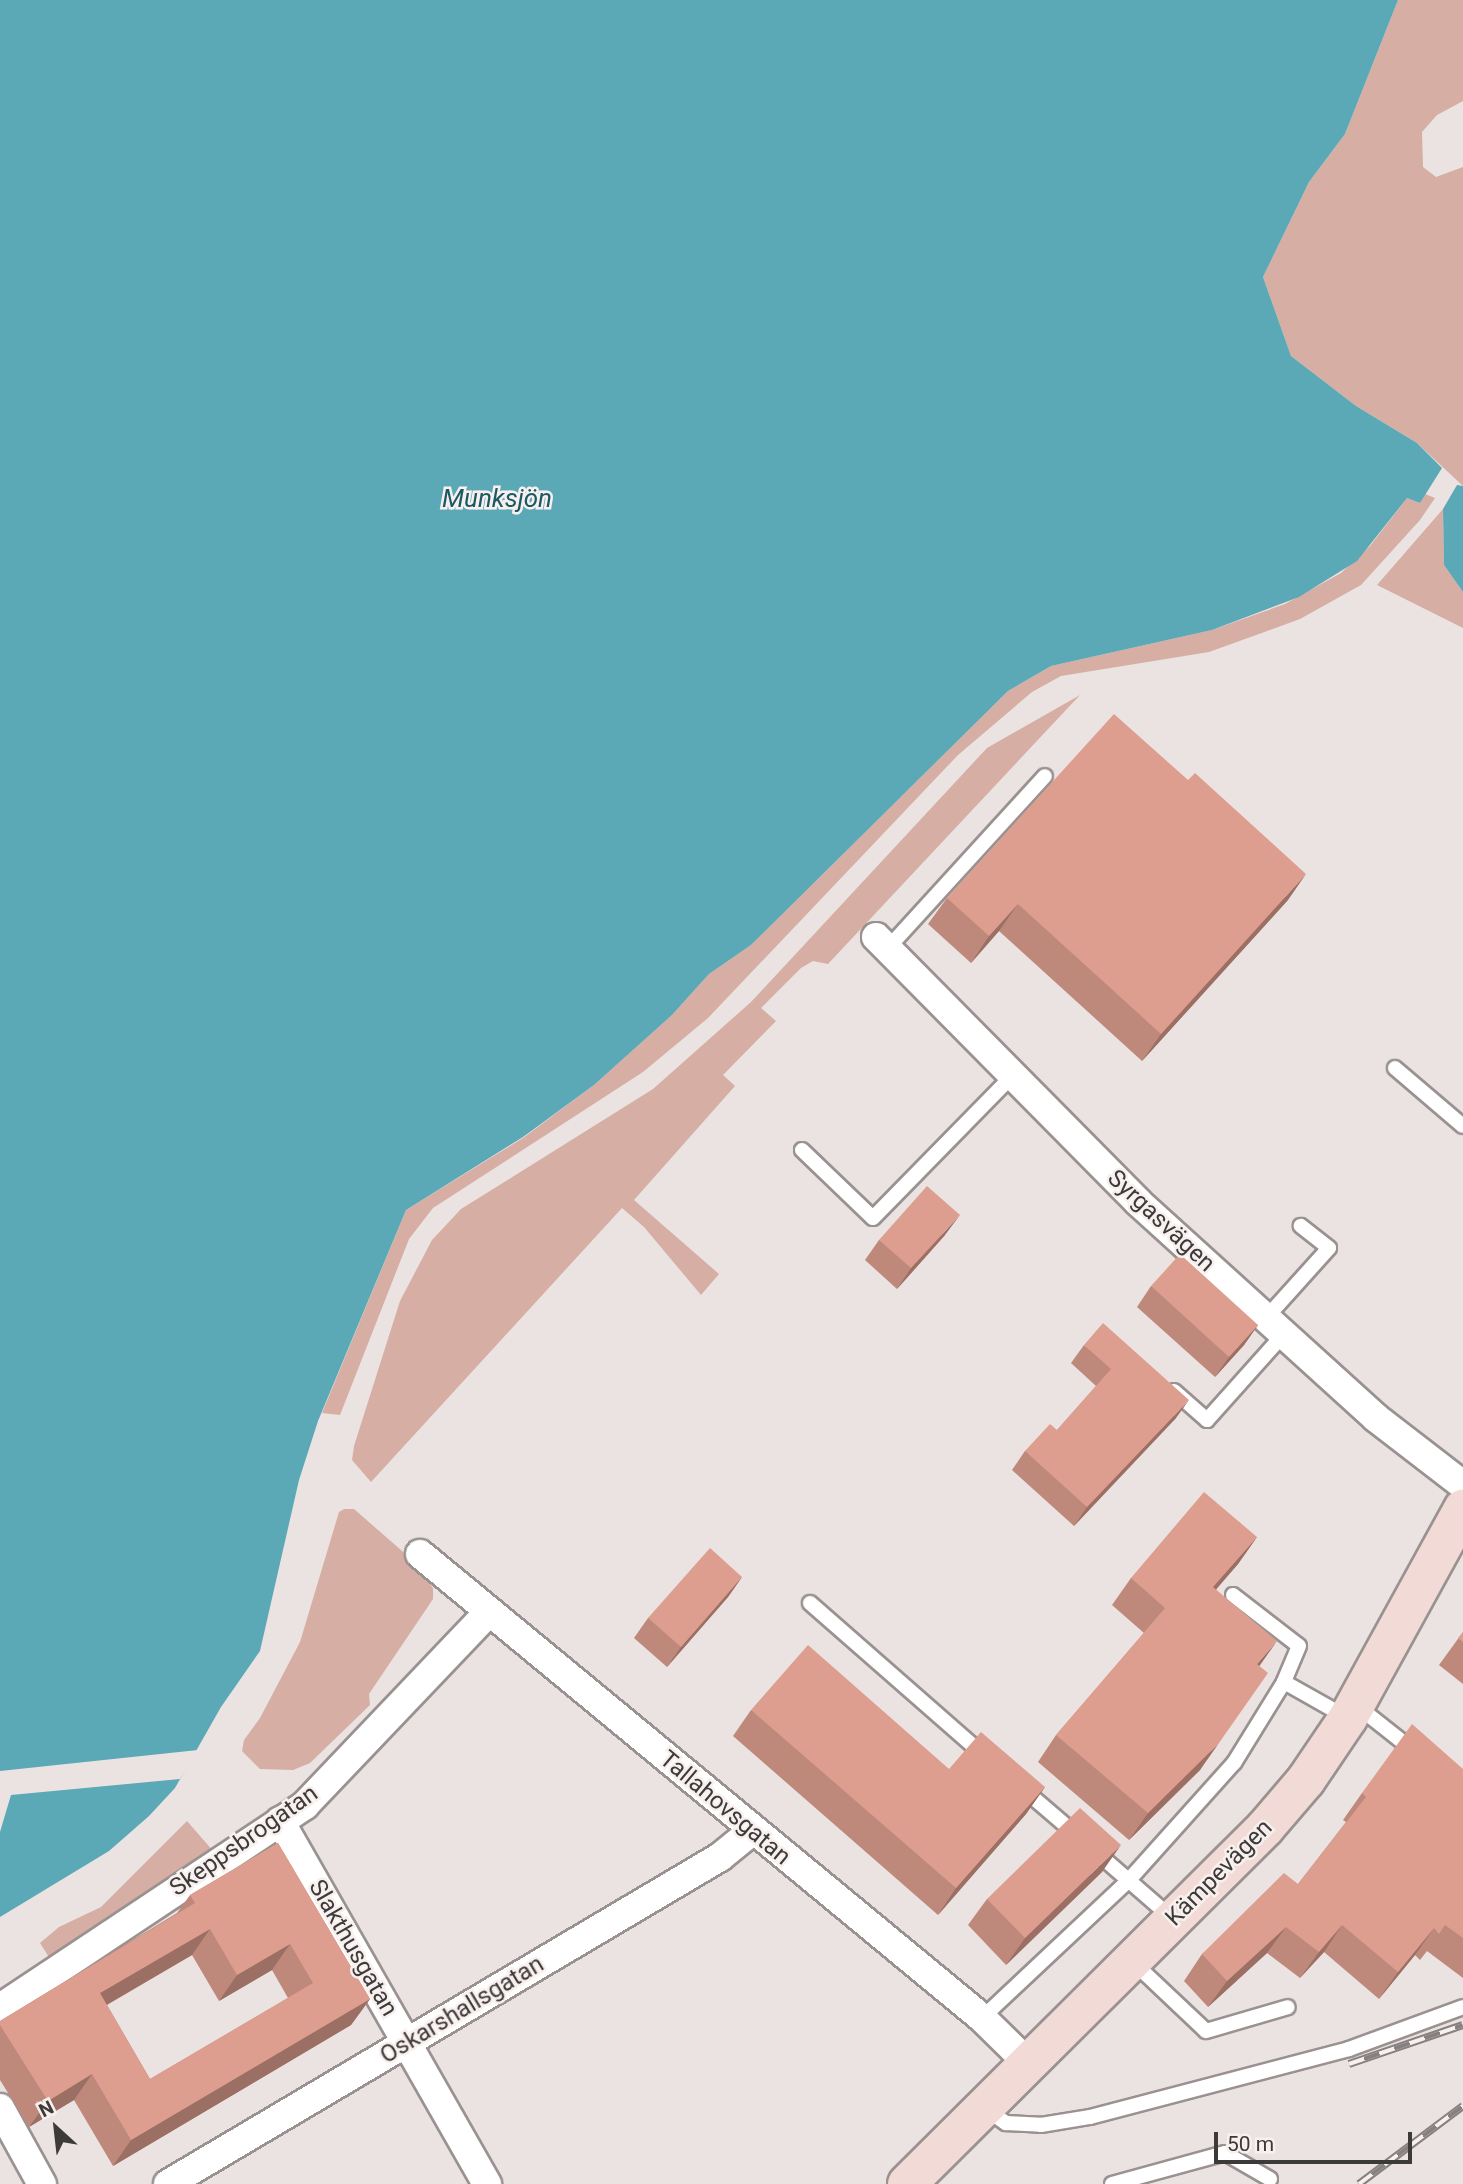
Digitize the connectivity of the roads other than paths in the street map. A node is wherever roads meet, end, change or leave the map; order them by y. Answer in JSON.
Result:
{"nodes":[{"id":1,"x":1045,"y":776,"type":"dead end"},
{"id":2,"x":882,"y":943,"type":"joint"},
{"id":3,"x":1395,"y":1068,"type":"dead end"},
{"id":4,"x":1013,"y":1075,"type":"junction"},
{"id":5,"x":1463,"y":1126,"type":"edge"},
{"id":6,"x":802,"y":1150,"type":"dead end"},
{"id":7,"x":1301,"y":1226,"type":"dead end"},
{"id":8,"x":1275,"y":1326,"type":"junction"},
{"id":9,"x":1159,"y":1378,"type":"edge"},
{"id":10,"x":1463,"y":1485,"type":"edge"},
{"id":11,"x":1460,"y":1525,"type":"edge"},
{"id":12,"x":420,"y":1554,"type":"dead end"},
{"id":13,"x":1233,"y":1595,"type":"dead end"},
{"id":14,"x":810,"y":1604,"type":"dead end"},
{"id":15,"x":489,"y":1612,"type":"junction"},
{"id":16,"x":1284,"y":1682,"type":"junction"},
{"id":17,"x":1351,"y":1711,"type":"junction"},
{"id":18,"x":1432,"y":1766,"type":"edge"},
{"id":19,"x":280,"y":1821,"type":"junction"},
{"id":20,"x":752,"y":1831,"type":"junction"},
{"id":21,"x":1128,"y":1881,"type":"junction"},
{"id":22,"x":1174,"y":1920,"type":"junction"},
{"id":23,"x":1132,"y":1961,"type":"junction"},
{"id":24,"x":1288,"y":2007,"type":"dead end"},
{"id":25,"x":1463,"y":2007,"type":"edge"},
{"id":26,"x":0,"y":2008,"type":"edge"},
{"id":27,"x":982,"y":2018,"type":"junction"},
{"id":28,"x":407,"y":2042,"type":"junction"},
{"id":29,"x":1029,"y":2064,"type":"junction"},
{"id":30,"x":0,"y":2108,"type":"edge"},
{"id":31,"x":984,"y":2108,"type":"junction"},
{"id":32,"x":1270,"y":2179,"type":"dead end"},
{"id":33,"x":42,"y":2184,"type":"edge"},
{"id":34,"x":169,"y":2184,"type":"edge"},
{"id":35,"x":487,"y":2184,"type":"edge"},
{"id":36,"x":906,"y":2184,"type":"edge"},
{"id":37,"x":1112,"y":2184,"type":"edge"}],
"edges":[{"from":1,"to":2,"type":"lane"},
{"from":2,"to":4,"type":"street","name":"Syrgasvägen"},
{"from":3,"to":5,"type":"lane"},
{"from":4,"to":6,"type":"lane"},
{"from":4,"to":8,"type":"street","name":"Syrgasvägen"},
{"from":7,"to":8,"type":"lane"},
{"from":8,"to":9,"type":"lane"},
{"from":8,"to":10,"type":"street","name":"Syrgasvägen"},
{"from":11,"to":17,"type":"main road","name":"Kämpevägen"},
{"from":12,"to":15,"type":"street","name":"Tallahovsgatan"},
{"from":13,"to":16,"type":"lane"},
{"from":14,"to":21,"type":"lane"},
{"from":15,"to":19,"type":"street","name":"Skeppsbrogatan"},
{"from":15,"to":20,"type":"street","name":"Tallahovsgatan"},
{"from":16,"to":17,"type":"lane"},
{"from":16,"to":21,"type":"lane"},
{"from":17,"to":18,"type":"lane"},
{"from":17,"to":22,"type":"main road","name":"Kämpevägen"},
{"from":19,"to":26,"type":"street","name":"Skeppsbrogatan"},
{"from":19,"to":28,"type":"street","name":"Slakthusgatan"},
{"from":20,"to":27,"type":"street","name":"Tallahovsgatan"},
{"from":20,"to":28,"type":"street","name":"Oskarshallsgatan"},
{"from":21,"to":22,"type":"lane"},
{"from":21,"to":27,"type":"lane"},
{"from":22,"to":23,"type":"main road","name":"Kämpevägen"},
{"from":23,"to":24,"type":"lane"},
{"from":23,"to":29,"type":"main road","name":"Kämpevägen"},
{"from":25,"to":31,"type":"lane"},
{"from":27,"to":29,"type":"street","name":"Tallahovsgatan"},
{"from":28,"to":34,"type":"street","name":"Oskarshallsgatan"},
{"from":28,"to":35,"type":"street","name":"Slakthusgatan"},
{"from":29,"to":31,"type":"main road","name":"Kämpevägen"},
{"from":30,"to":33,"type":"street"},
{"from":31,"to":36,"type":"main road","name":"Kämpevägen"},
{"from":32,"to":37,"type":"lane"}]}
